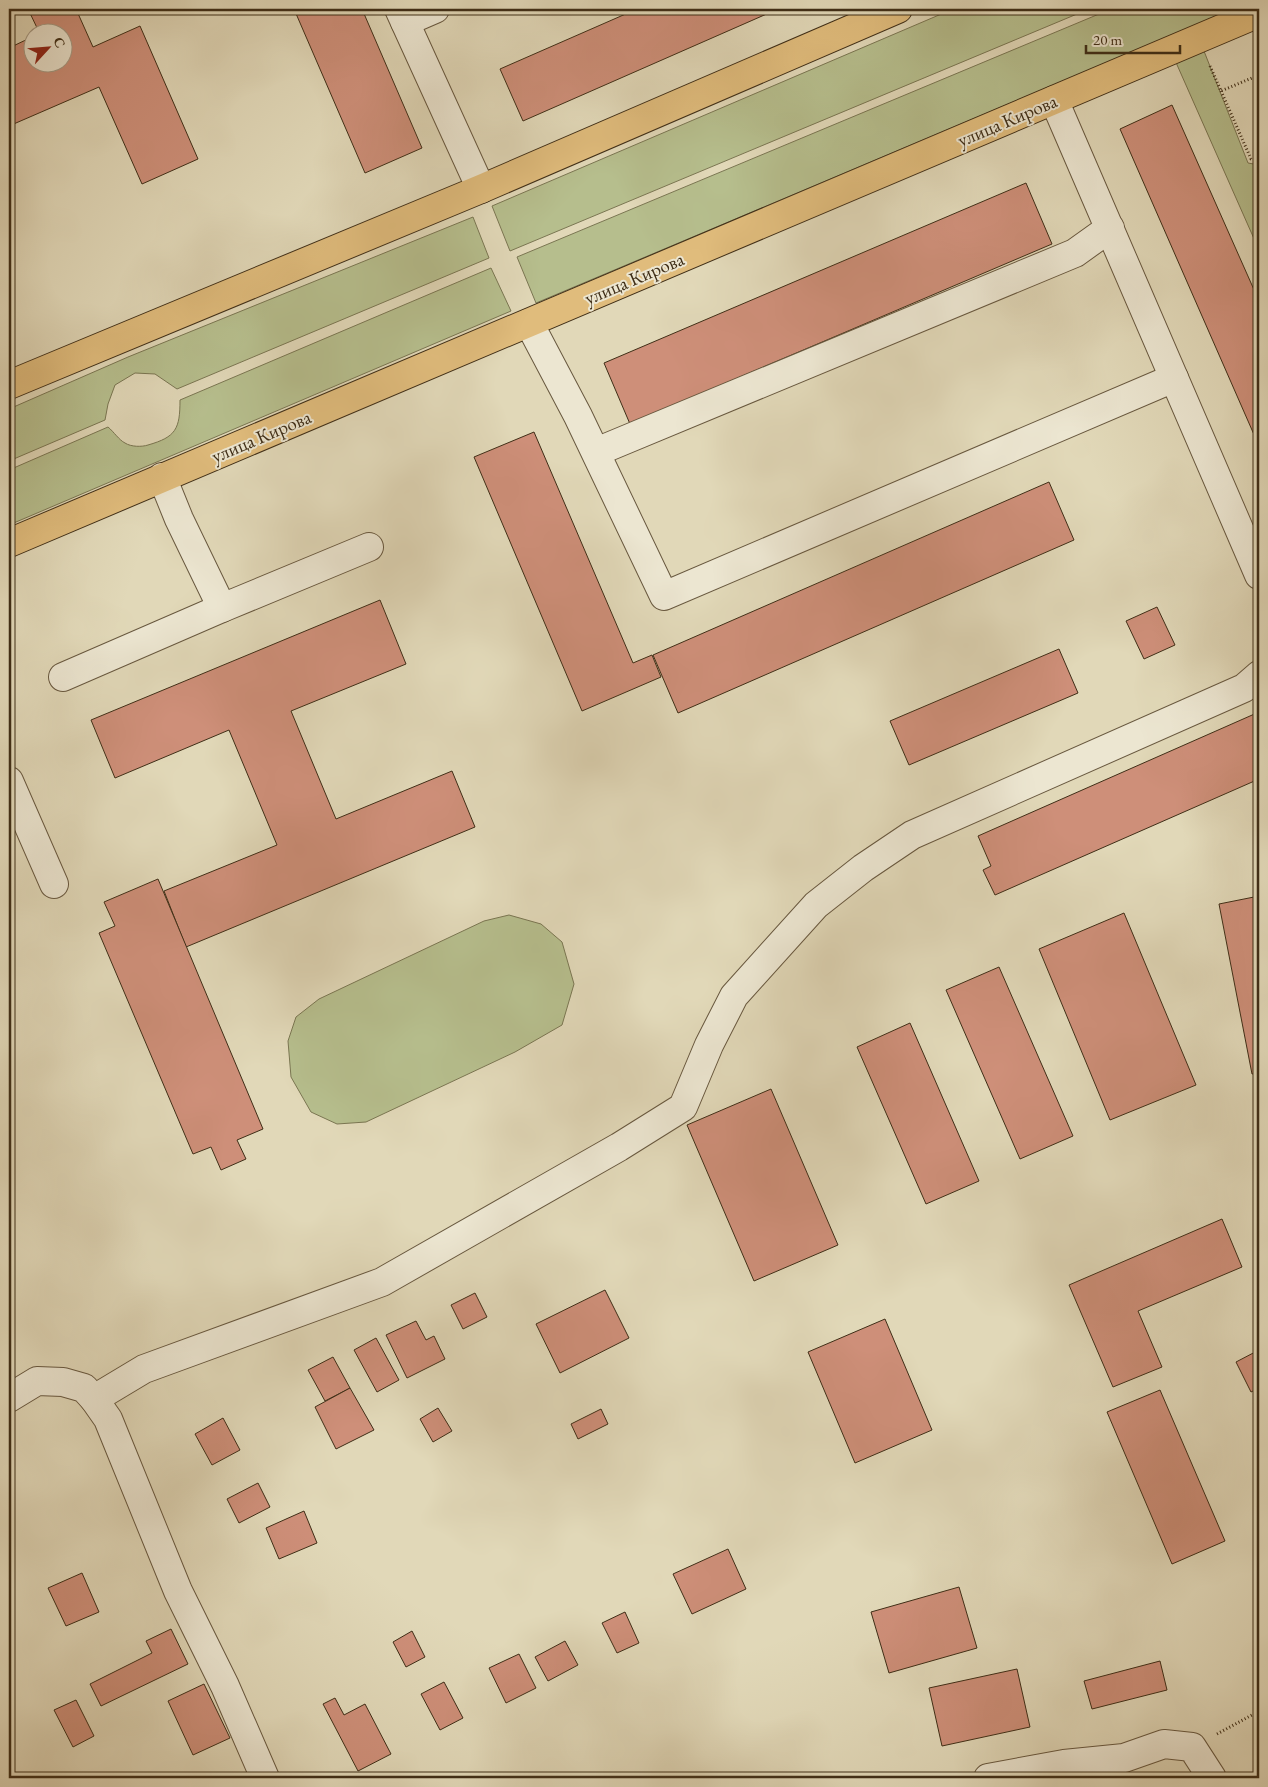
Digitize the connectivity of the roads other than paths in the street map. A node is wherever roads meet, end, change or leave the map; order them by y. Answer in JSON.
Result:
{"nodes":[{"id":1,"x":435,"y":9,"type":"edge"},
{"id":2,"x":898,"y":9,"type":"edge"},
{"id":3,"x":1259,"y":13,"type":"edge"},
{"id":4,"x":402,"y":15,"type":"edge"},
{"id":5,"x":1054,"y":100,"type":"junction"},
{"id":6,"x":481,"y":190,"type":"junction"},
{"id":7,"x":1110,"y":228,"type":"junction"},
{"id":8,"x":529,"y":322,"type":"junction"},
{"id":9,"x":1174,"y":378,"type":"junction"},
{"id":10,"x":9,"y":386,"type":"edge"},
{"id":11,"x":596,"y":452,"type":"junction"},
{"id":12,"x":162,"y":478,"type":"junction"},
{"id":13,"x":9,"y":543,"type":"edge"},
{"id":14,"x":369,"y":547,"type":"dead end"},
{"id":15,"x":1259,"y":575,"type":"edge"},
{"id":16,"x":222,"y":608,"type":"junction"},
{"id":17,"x":1259,"y":675,"type":"edge"},
{"id":18,"x":63,"y":677,"type":"dead end"},
{"id":19,"x":9,"y":780,"type":"edge"},
{"id":20,"x":54,"y":884,"type":"dead end"},
{"id":21,"x":89,"y":1393,"type":"junction"},
{"id":22,"x":9,"y":1398,"type":"edge"},
{"id":23,"x":265,"y":1778,"type":"edge"},
{"id":24,"x":988,"y":1778,"type":"edge"},
{"id":25,"x":1212,"y":1778,"type":"edge"}],
"edges":[{"from":1,"to":4,"type":"street"},
{"from":2,"to":6,"type":"main road"},
{"from":3,"to":5,"type":"main road","name":"улица Кирова"},
{"from":4,"to":6,"type":"street"},
{"from":5,"to":7,"type":"street"},
{"from":5,"to":8,"type":"main road","name":"улица Кирова"},
{"from":6,"to":10,"type":"main road"},
{"from":7,"to":9,"type":"street"},
{"from":7,"to":11,"type":"street"},
{"from":8,"to":11,"type":"street"},
{"from":8,"to":12,"type":"main road","name":"улица Кирова"},
{"from":9,"to":11,"type":"street"},
{"from":9,"to":15,"type":"street"},
{"from":12,"to":13,"type":"main road","name":"улица Кирова"},
{"from":12,"to":16,"type":"street"},
{"from":14,"to":16,"type":"street"},
{"from":16,"to":18,"type":"street"},
{"from":17,"to":21,"type":"street"},
{"from":19,"to":20,"type":"street"},
{"from":21,"to":22,"type":"street"},
{"from":21,"to":23,"type":"street"},
{"from":24,"to":25,"type":"street"}]}
